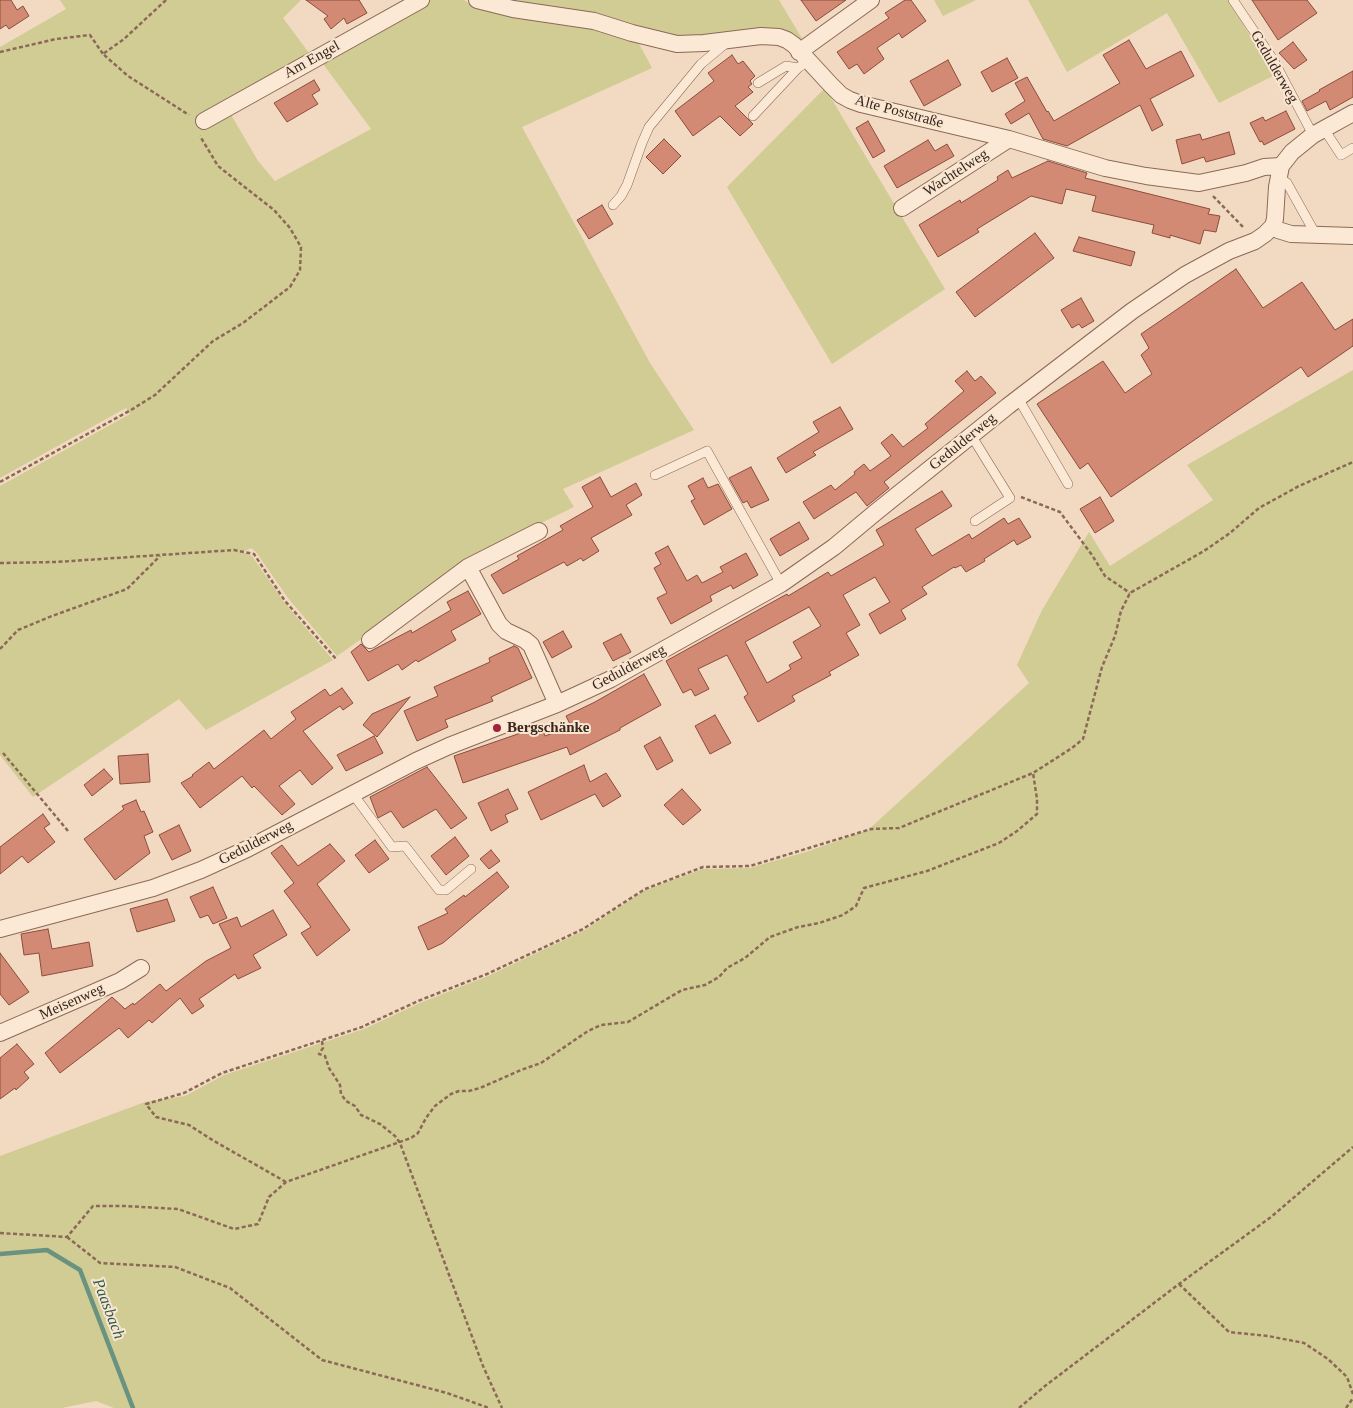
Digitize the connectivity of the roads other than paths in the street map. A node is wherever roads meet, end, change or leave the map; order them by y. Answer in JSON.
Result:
{"nodes":[{"id":1,"x":421,"y":0,"type":"edge"},
{"id":2,"x":477,"y":0,"type":"edge"},
{"id":3,"x":871,"y":0,"type":"edge"},
{"id":4,"x":1233,"y":0,"type":"edge"},
{"id":5,"x":732,"y":38,"type":"junction"},
{"id":6,"x":802,"y":60,"type":"junction"},
{"id":7,"x":758,"y":83,"type":"dead end"},
{"id":8,"x":1353,"y":113,"type":"edge"},
{"id":9,"x":752,"y":116,"type":"dead end"},
{"id":10,"x":200,"y":124,"type":"road end"},
{"id":11,"x":1318,"y":132,"type":"junction"},
{"id":12,"x":1010,"y":139,"type":"junction"},
{"id":13,"x":1353,"y":148,"type":"edge"},
{"id":14,"x":1280,"y":171,"type":"junction"},
{"id":15,"x":613,"y":205,"type":"dead end"},
{"id":16,"x":902,"y":208,"type":"dead end"},
{"id":17,"x":1273,"y":226,"type":"junction"},
{"id":18,"x":1316,"y":235,"type":"junction"},
{"id":19,"x":1353,"y":236,"type":"edge"},
{"id":20,"x":1018,"y":398,"type":"junction"},
{"id":21,"x":971,"y":436,"type":"junction"},
{"id":22,"x":655,"y":475,"type":"dead end"},
{"id":23,"x":1068,"y":484,"type":"dead end"},
{"id":24,"x":975,"y":521,"type":"dead end"},
{"id":25,"x":539,"y":531,"type":"dead end"},
{"id":26,"x":468,"y":566,"type":"junction"},
{"id":27,"x":780,"y":584,"type":"junction"},
{"id":28,"x":370,"y":640,"type":"dead end"},
{"id":29,"x":557,"y":704,"type":"junction"},
{"id":30,"x":353,"y":794,"type":"junction"},
{"id":31,"x":471,"y":869,"type":"dead end"},
{"id":32,"x":0,"y":928,"type":"edge"},
{"id":33,"x":141,"y":968,"type":"dead end"},
{"id":34,"x":0,"y":1033,"type":"edge"}],
"edges":[{"from":1,"to":10,"type":"street","name":"Am Engel"},
{"from":2,"to":5,"type":"street","name":"Alte Poststraße"},
{"from":3,"to":6,"type":"street"},
{"from":4,"to":11,"type":"lane","name":"Gedulderweg"},
{"from":5,"to":6,"type":"street","name":"Alte Poststraße"},
{"from":5,"to":15,"type":"lane"},
{"from":6,"to":7,"type":"lane"},
{"from":6,"to":9,"type":"lane"},
{"from":6,"to":12,"type":"street","name":"Alte Poststraße"},
{"from":8,"to":11,"type":"street"},
{"from":11,"to":13,"type":"lane","name":"Gedulderweg"},
{"from":11,"to":14,"type":"street"},
{"from":12,"to":14,"type":"street","name":"Alte Poststraße"},
{"from":12,"to":16,"type":"street","name":"Wachtelweg"},
{"from":14,"to":17,"type":"street"},
{"from":14,"to":18,"type":"lane"},
{"from":17,"to":18,"type":"street"},
{"from":17,"to":20,"type":"street","name":"Gedulderweg"},
{"from":18,"to":19,"type":"street"},
{"from":20,"to":21,"type":"street","name":"Gedulderweg"},
{"from":20,"to":23,"type":"lane"},
{"from":21,"to":24,"type":"lane"},
{"from":21,"to":27,"type":"street","name":"Gedulderweg"},
{"from":22,"to":27,"type":"lane"},
{"from":25,"to":26,"type":"street"},
{"from":26,"to":28,"type":"street"},
{"from":26,"to":29,"type":"street"},
{"from":27,"to":29,"type":"street","name":"Gedulderweg"},
{"from":29,"to":30,"type":"street","name":"Gedulderweg"},
{"from":30,"to":31,"type":"lane"},
{"from":30,"to":32,"type":"street","name":"Gedulderweg"},
{"from":33,"to":34,"type":"street","name":"Meisenweg"}]}
